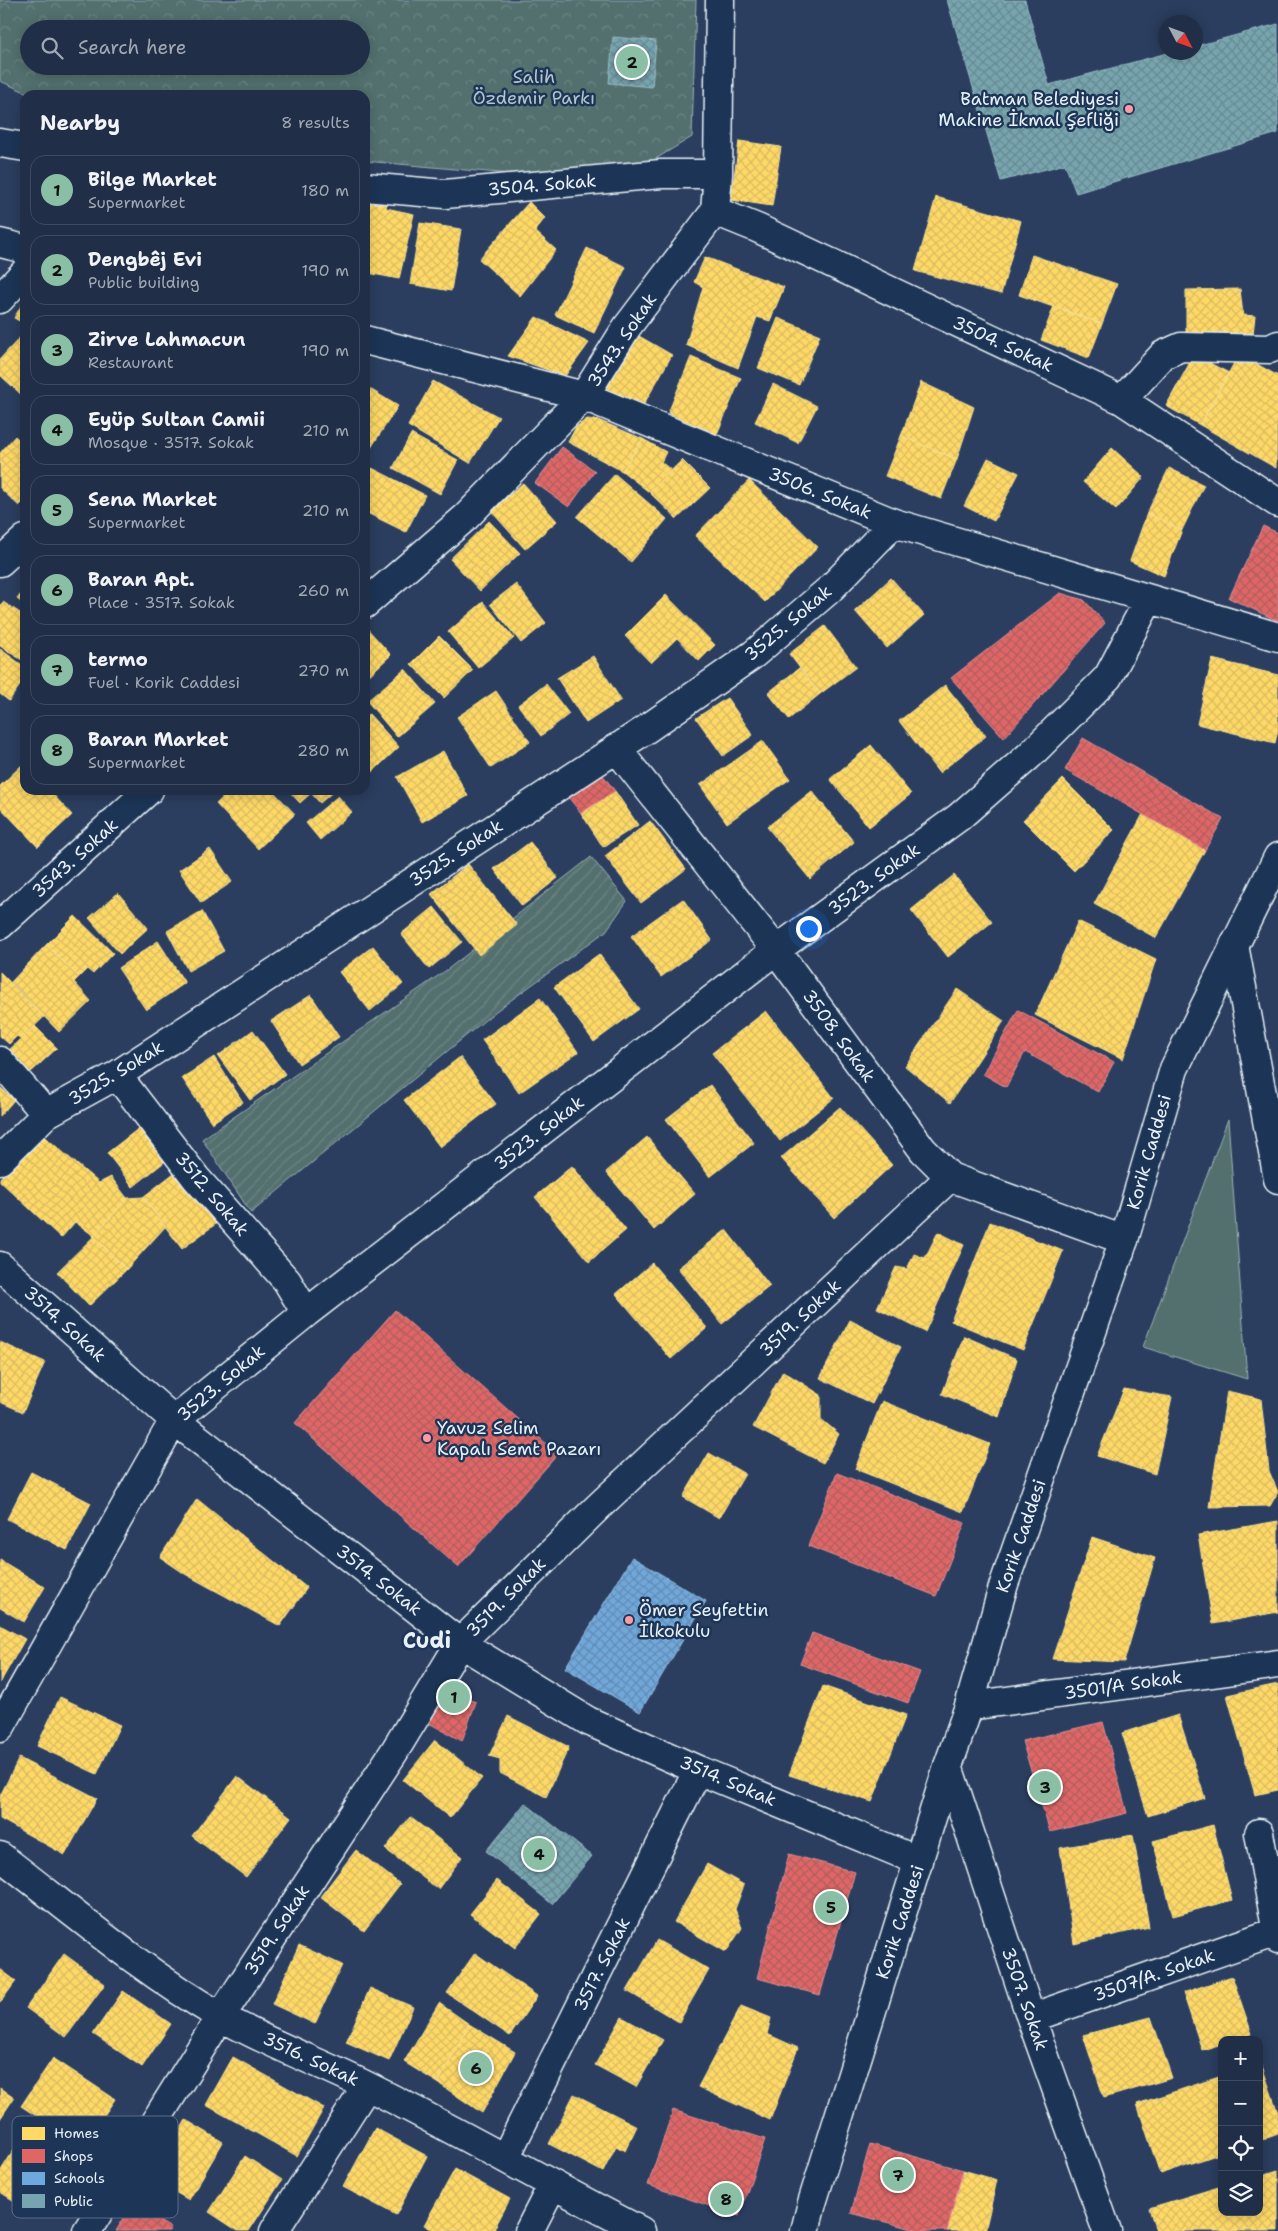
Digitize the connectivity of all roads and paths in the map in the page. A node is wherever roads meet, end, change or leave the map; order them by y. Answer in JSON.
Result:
{"nodes":[{"id":1,"x":720,"y":0,"type":"edge"},
{"id":2,"x":0,"y":143,"type":"edge"},
{"id":3,"x":20,"y":146,"type":"edge"},
{"id":4,"x":718,"y":174,"type":"junction"},
{"id":5,"x":370,"y":187,"type":"edge"},
{"id":6,"x":715,"y":211,"type":"junction"},
{"id":7,"x":0,"y":242,"type":"edge"},
{"id":8,"x":20,"y":248,"type":"edge"},
{"id":9,"x":20,"y":277,"type":"edge"},
{"id":10,"x":0,"y":299,"type":"edge"},
{"id":11,"x":370,"y":341,"type":"edge"},
{"id":12,"x":1278,"y":345,"type":"edge"},
{"id":13,"x":584,"y":396,"type":"junction"},
{"id":14,"x":1122,"y":400,"type":"junction"},
{"id":15,"x":1278,"y":503,"type":"edge"},
{"id":16,"x":894,"y":523,"type":"junction"},
{"id":17,"x":20,"y":544,"type":"edge"},
{"id":18,"x":0,"y":562,"type":"edge"},
{"id":19,"x":1149,"y":599,"type":"junction"},
{"id":20,"x":370,"y":600,"type":"edge"},
{"id":21,"x":1278,"y":637,"type":"edge"},
{"id":22,"x":616,"y":748,"type":"junction"},
{"id":23,"x":143,"y":795,"type":"edge"},
{"id":24,"x":1278,"y":857,"type":"edge"},
{"id":25,"x":0,"y":925,"type":"edge"},
{"id":26,"x":1234,"y":945,"type":"junction"},
{"id":27,"x":776,"y":950,"type":"junction"},
{"id":28,"x":0,"y":1061,"type":"edge"},
{"id":29,"x":117,"y":1075,"type":"junction"},
{"id":30,"x":46,"y":1114,"type":"junction"},
{"id":31,"x":0,"y":1160,"type":"edge"},
{"id":32,"x":950,"y":1177,"type":"junction"},
{"id":33,"x":1278,"y":1179,"type":"edge"},
{"id":34,"x":1124,"y":1240,"type":"junction"},
{"id":35,"x":0,"y":1266,"type":"edge"},
{"id":36,"x":306,"y":1313,"type":"junction"},
{"id":37,"x":174,"y":1420,"type":"junction"},
{"id":38,"x":460,"y":1644,"type":"junction"},
{"id":39,"x":1278,"y":1664,"type":"edge"},
{"id":40,"x":969,"y":1706,"type":"junction"},
{"id":41,"x":0,"y":1728,"type":"edge"},
{"id":42,"x":948,"y":1766,"type":"junction"},
{"id":43,"x":698,"y":1770,"type":"junction"},
{"id":44,"x":1259,"y":1833,"type":"dead end"},
{"id":45,"x":0,"y":1856,"type":"edge"},
{"id":46,"x":919,"y":1861,"type":"junction"},
{"id":47,"x":1277,"y":1936,"type":"edge"},
{"id":48,"x":221,"y":2016,"type":"junction"},
{"id":49,"x":1031,"y":2018,"type":"junction"},
{"id":50,"x":367,"y":2086,"type":"junction"},
{"id":51,"x":159,"y":2116,"type":"edge"},
{"id":52,"x":505,"y":2158,"type":"junction"},
{"id":53,"x":552,"y":2186,"type":"junction"},
{"id":54,"x":95,"y":2218,"type":"edge"},
{"id":55,"x":87,"y":2231,"type":"edge"},
{"id":56,"x":274,"y":2231,"type":"edge"},
{"id":57,"x":529,"y":2231,"type":"edge"},
{"id":58,"x":641,"y":2231,"type":"edge"},
{"id":59,"x":805,"y":2231,"type":"edge"},
{"id":60,"x":1107,"y":2231,"type":"edge"}],
"edges":[{"from":1,"to":4,"type":"street"},
{"from":2,"to":3,"type":"street"},
{"from":4,"to":5,"type":"street","name":"3504. Sokak"},
{"from":4,"to":6,"type":"street"},
{"from":6,"to":13,"type":"street","name":"3543. Sokak"},
{"from":6,"to":14,"type":"street","name":"3504. Sokak"},
{"from":7,"to":8,"type":"street"},
{"from":9,"to":10,"type":"street"},
{"from":11,"to":13,"type":"street","name":"3506. Sokak"},
{"from":12,"to":14,"type":"street"},
{"from":13,"to":16,"type":"street","name":"3506. Sokak"},
{"from":13,"to":20,"type":"street","name":"3543. Sokak"},
{"from":14,"to":15,"type":"street","name":"3504. Sokak"},
{"from":16,"to":19,"type":"street","name":"3506. Sokak"},
{"from":16,"to":22,"type":"street","name":"3525. Sokak"},
{"from":17,"to":18,"type":"street"},
{"from":19,"to":21,"type":"street","name":"3506. Sokak"},
{"from":19,"to":27,"type":"street","name":"3523. Sokak"},
{"from":22,"to":27,"type":"street","name":"3508. Sokak"},
{"from":22,"to":29,"type":"street","name":"3525. Sokak"},
{"from":23,"to":25,"type":"street","name":"3543. Sokak"},
{"from":24,"to":26,"type":"street","name":"Korik Caddesi"},
{"from":26,"to":33,"type":"street"},
{"from":26,"to":34,"type":"street","name":"Korik Caddesi"},
{"from":27,"to":32,"type":"street","name":"3508. Sokak"},
{"from":27,"to":36,"type":"street","name":"3523. Sokak"},
{"from":28,"to":30,"type":"street"},
{"from":29,"to":30,"type":"street","name":"3525. Sokak"},
{"from":29,"to":36,"type":"street","name":"3512. Sokak"},
{"from":30,"to":31,"type":"street","name":"3525. Sokak"},
{"from":32,"to":34,"type":"street","name":"3508. Sokak"},
{"from":32,"to":38,"type":"street","name":"3519. Sokak"},
{"from":34,"to":40,"type":"street","name":"Korik Caddesi"},
{"from":35,"to":37,"type":"street","name":"3514. Sokak"},
{"from":36,"to":37,"type":"street","name":"3523. Sokak"},
{"from":37,"to":38,"type":"street","name":"3514. Sokak"},
{"from":37,"to":41,"type":"street","name":"3523. Sokak"},
{"from":38,"to":43,"type":"street","name":"3514. Sokak"},
{"from":38,"to":48,"type":"street","name":"3519. Sokak"},
{"from":39,"to":40,"type":"street","name":"3501/A Sokak"},
{"from":40,"to":42,"type":"street","name":"Korik Caddesi"},
{"from":42,"to":46,"type":"street","name":"Korik Caddesi"},
{"from":42,"to":49,"type":"street","name":"3507. Sokak"},
{"from":43,"to":46,"type":"street","name":"3514. Sokak"},
{"from":43,"to":52,"type":"street","name":"3517. Sokak"},
{"from":44,"to":47,"type":"street"},
{"from":45,"to":48,"type":"street","name":"3516. Sokak"},
{"from":46,"to":59,"type":"street","name":"Korik Caddesi"},
{"from":47,"to":49,"type":"street","name":"3507/A. Sokak"},
{"from":48,"to":50,"type":"street","name":"3516. Sokak"},
{"from":48,"to":51,"type":"street","name":"3519. Sokak"},
{"from":49,"to":60,"type":"street","name":"3507. Sokak"},
{"from":50,"to":52,"type":"street","name":"3516. Sokak"},
{"from":50,"to":56,"type":"street"},
{"from":52,"to":53,"type":"street","name":"3516. Sokak"},
{"from":53,"to":57,"type":"street"},
{"from":53,"to":58,"type":"street","name":"3516. Sokak"},
{"from":54,"to":55,"type":"street","name":"3519. Sokak"}]}
